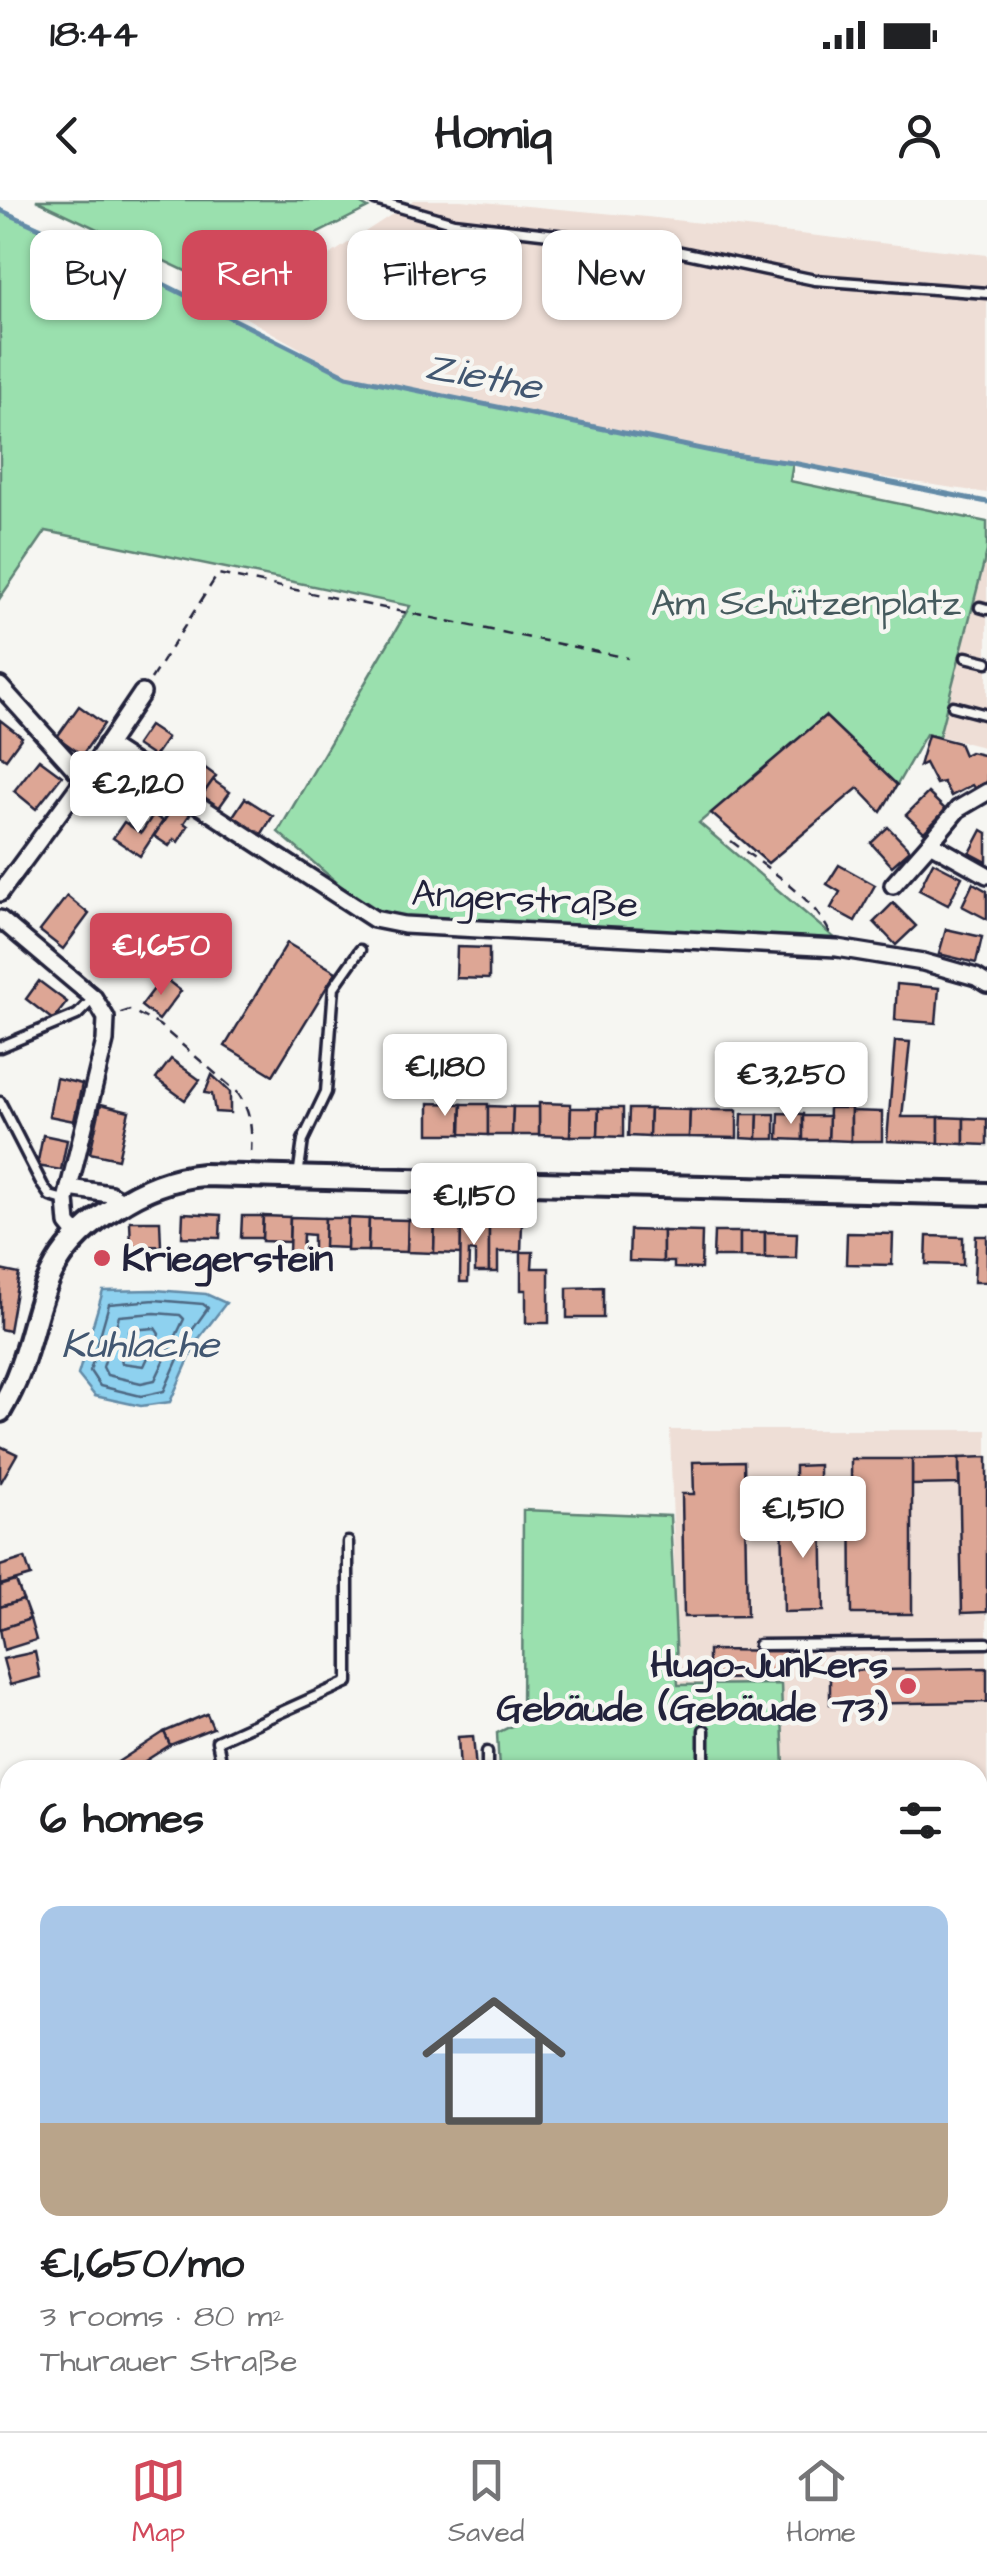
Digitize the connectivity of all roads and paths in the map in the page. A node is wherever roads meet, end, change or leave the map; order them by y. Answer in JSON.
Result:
{"nodes":[{"id":1,"x":375,"y":200,"type":"edge"},
{"id":2,"x":987,"y":293,"type":"edge"},
{"id":3,"x":966,"y":657,"type":"dead end"},
{"id":4,"x":628,"y":658,"type":"dead end"},
{"id":5,"x":987,"y":662,"type":"edge"},
{"id":6,"x":0,"y":686,"type":"edge"},
{"id":7,"x":142,"y":693,"type":"joint"},
{"id":8,"x":952,"y":706,"type":"dead end"},
{"id":9,"x":987,"y":715,"type":"edge"},
{"id":10,"x":106,"y":745,"type":"junction"},
{"id":11,"x":84,"y":779,"type":"junction"},
{"id":12,"x":987,"y":792,"type":"edge"},
{"id":13,"x":731,"y":841,"type":"dead end"},
{"id":14,"x":930,"y":843,"type":"junction"},
{"id":15,"x":987,"y":874,"type":"edge"},
{"id":16,"x":893,"y":885,"type":"dead end"},
{"id":17,"x":0,"y":893,"type":"edge"},
{"id":18,"x":0,"y":919,"type":"edge"},
{"id":19,"x":837,"y":948,"type":"junction"},
{"id":20,"x":360,"y":950,"type":"dead end"},
{"id":21,"x":987,"y":984,"type":"edge"},
{"id":22,"x":94,"y":998,"type":"junction"},
{"id":23,"x":106,"y":1018,"type":"junction"},
{"id":24,"x":0,"y":1046,"type":"edge"},
{"id":25,"x":0,"y":1102,"type":"edge"},
{"id":26,"x":251,"y":1176,"type":"junction"},
{"id":27,"x":298,"y":1177,"type":"junction"},
{"id":28,"x":67,"y":1194,"type":"junction"},
{"id":29,"x":987,"y":1194,"type":"edge"},
{"id":30,"x":122,"y":1202,"type":"junction"},
{"id":31,"x":77,"y":1235,"type":"junction"},
{"id":32,"x":0,"y":1411,"type":"edge"},
{"id":33,"x":348,"y":1542,"type":"dead end"},
{"id":34,"x":987,"y":1643,"type":"edge"},
{"id":35,"x":759,"y":1645,"type":"dead end"},
{"id":36,"x":704,"y":1730,"type":"dead end"},
{"id":37,"x":486,"y":1752,"type":"dead end"},
{"id":38,"x":220,"y":1760,"type":"edge"},
{"id":39,"x":486,"y":1760,"type":"edge"},
{"id":40,"x":704,"y":1760,"type":"edge"}],
"edges":[{"from":1,"to":2,"type":"lane"},
{"from":3,"to":5,"type":"lane"},
{"from":4,"to":7,"type":"path"},
{"from":6,"to":11,"type":"street"},
{"from":7,"to":10,"type":"street"},
{"from":8,"to":9,"type":"lane"},
{"from":10,"to":11,"type":"street"},
{"from":10,"to":19,"type":"street","name":"Angerstraße"},
{"from":11,"to":17,"type":"street"},
{"from":12,"to":14,"type":"street"},
{"from":13,"to":19,"type":"path"},
{"from":14,"to":15,"type":"street"},
{"from":14,"to":16,"type":"street"},
{"from":18,"to":22,"type":"street"},
{"from":19,"to":21,"type":"street","name":"Angerstraße"},
{"from":20,"to":27,"type":"lane"},
{"from":22,"to":23,"type":"street"},
{"from":22,"to":24,"type":"lane"},
{"from":23,"to":26,"type":"path"},
{"from":23,"to":28,"type":"street"},
{"from":25,"to":28,"type":"lane"},
{"from":26,"to":27,"type":"main road"},
{"from":26,"to":30,"type":"main road"},
{"from":27,"to":29,"type":"main road"},
{"from":28,"to":30,"type":"street"},
{"from":28,"to":31,"type":"street"},
{"from":30,"to":31,"type":"main road"},
{"from":31,"to":32,"type":"main road"},
{"from":33,"to":38,"type":"lane"},
{"from":34,"to":35,"type":"lane"},
{"from":36,"to":40,"type":"lane"},
{"from":37,"to":39,"type":"lane"}]}
